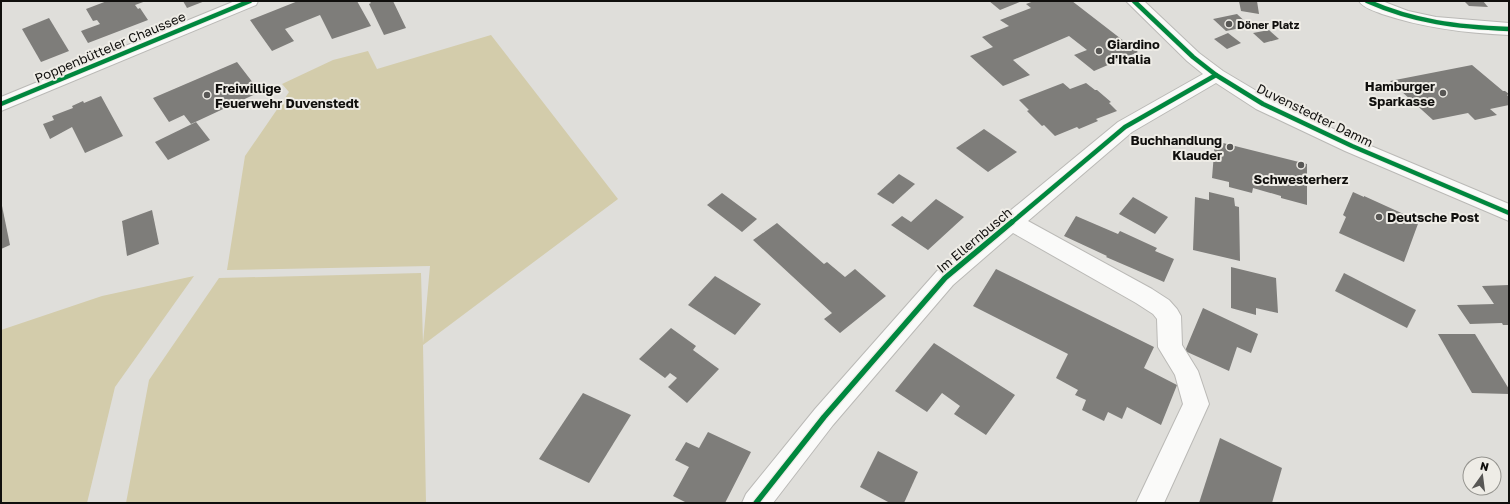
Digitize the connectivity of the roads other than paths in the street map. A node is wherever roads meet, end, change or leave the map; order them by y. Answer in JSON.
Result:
{"nodes":[{"id":1,"x":250,"y":1,"type":"edge"},
{"id":2,"x":1367,"y":1,"type":"edge"},
{"id":3,"x":1141,"y":2,"type":"edge"},
{"id":4,"x":1509,"y":29,"type":"edge"},
{"id":5,"x":1216,"y":75,"type":"junction"},
{"id":6,"x":1,"y":104,"type":"edge"},
{"id":7,"x":1509,"y":213,"type":"edge"},
{"id":8,"x":1012,"y":222,"type":"junction"},
{"id":9,"x":756,"y":503,"type":"edge"},
{"id":10,"x":1150,"y":503,"type":"edge"}],
"edges":[{"from":1,"to":6,"type":"street","name":"Poppenbütteler Chaussee"},
{"from":2,"to":4,"type":"street"},
{"from":3,"to":5,"type":"street","name":"Duvenstedter Damm"},
{"from":5,"to":7,"type":"street","name":"Duvenstedter Damm"},
{"from":5,"to":8,"type":"street","name":"Im Ellernbusch"},
{"from":8,"to":9,"type":"street","name":"Im Ellernbusch"},
{"from":8,"to":10,"type":"street"}]}
